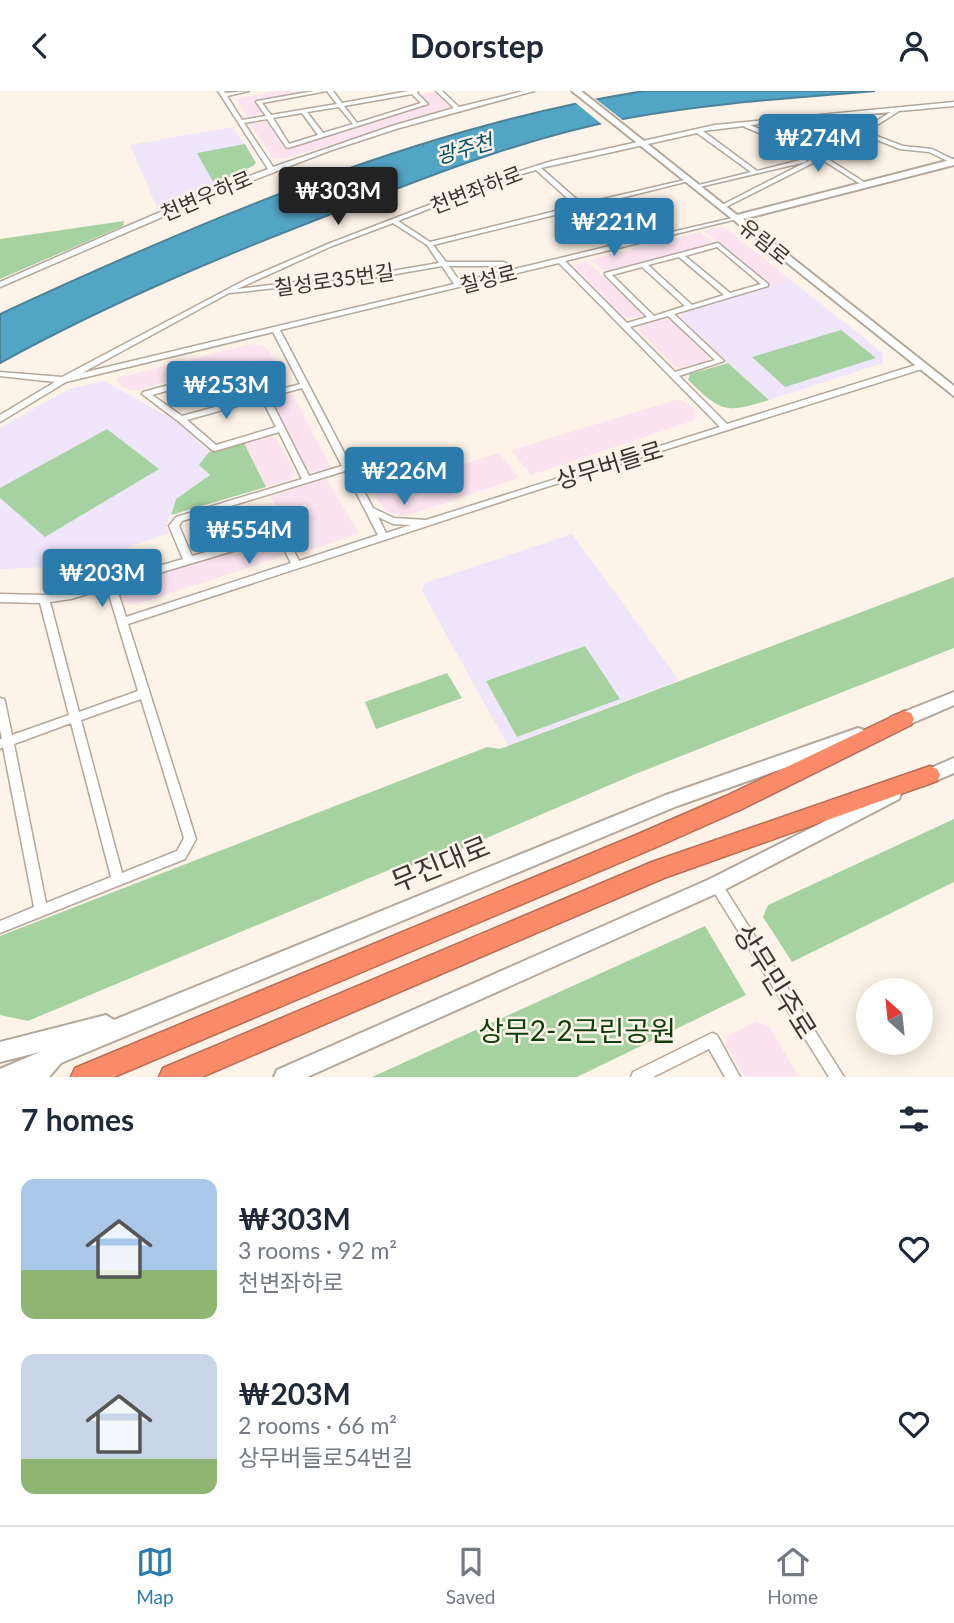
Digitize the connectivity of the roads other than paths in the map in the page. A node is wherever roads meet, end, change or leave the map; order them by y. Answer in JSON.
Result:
{"nodes":[{"id":1,"x":246,"y":91,"type":"edge"},
{"id":2,"x":324,"y":91,"type":"edge"},
{"id":3,"x":330,"y":91,"type":"edge"},
{"id":4,"x":415,"y":91,"type":"edge"},
{"id":5,"x":439,"y":91,"type":"edge"},
{"id":6,"x":531,"y":91,"type":"edge"},
{"id":7,"x":576,"y":91,"type":"edge"},
{"id":8,"x":223,"y":93,"type":"edge"},
{"id":9,"x":954,"y":104,"type":"edge"},
{"id":10,"x":340,"y":105,"type":"junction"},
{"id":11,"x":459,"y":110,"type":"junction"},
{"id":12,"x":897,"y":110,"type":"junction"},
{"id":13,"x":303,"y":111,"type":"junction"},
{"id":14,"x":268,"y":117,"type":"junction"},
{"id":15,"x":241,"y":122,"type":"junction"},
{"id":16,"x":743,"y":124,"type":"junction"},
{"id":17,"x":356,"y":125,"type":"junction"},
{"id":18,"x":699,"y":131,"type":"junction"},
{"id":19,"x":862,"y":132,"type":"junction"},
{"id":20,"x":322,"y":136,"type":"junction"},
{"id":21,"x":637,"y":141,"type":"junction"},
{"id":22,"x":821,"y":157,"type":"junction"},
{"id":23,"x":954,"y":162,"type":"edge"},
{"id":24,"x":537,"y":167,"type":"junction"},
{"id":25,"x":271,"y":169,"type":"junction"},
{"id":26,"x":756,"y":173,"type":"junction"},
{"id":27,"x":687,"y":180,"type":"junction"},
{"id":28,"x":865,"y":185,"type":"junction"},
{"id":29,"x":696,"y":187,"type":"junction"},
{"id":30,"x":580,"y":207,"type":"junction"},
{"id":31,"x":722,"y":207,"type":"junction"},
{"id":32,"x":735,"y":218,"type":"junction"},
{"id":33,"x":394,"y":221,"type":"junction"},
{"id":34,"x":429,"y":244,"type":"junction"},
{"id":35,"x":622,"y":244,"type":"junction"},
{"id":36,"x":680,"y":255,"type":"junction"},
{"id":37,"x":560,"y":260,"type":"junction"},
{"id":38,"x":444,"y":264,"type":"junction"},
{"id":39,"x":643,"y":264,"type":"junction"},
{"id":40,"x":514,"y":271,"type":"junction"},
{"id":41,"x":0,"y":285,"type":"edge"},
{"id":42,"x":459,"y":285,"type":"junction"},
{"id":43,"x":225,"y":293,"type":"junction"},
{"id":44,"x":729,"y":296,"type":"junction"},
{"id":45,"x":690,"y":307,"type":"junction"},
{"id":46,"x":669,"y":313,"type":"junction"},
{"id":47,"x":652,"y":318,"type":"junction"},
{"id":48,"x":626,"y":326,"type":"junction"},
{"id":49,"x":276,"y":330,"type":"junction"},
{"id":50,"x":922,"y":366,"type":"junction"},
{"id":51,"x":0,"y":374,"type":"edge"},
{"id":52,"x":673,"y":375,"type":"junction"},
{"id":53,"x":63,"y":380,"type":"junction"},
{"id":54,"x":305,"y":386,"type":"junction"},
{"id":55,"x":954,"y":392,"type":"edge"},
{"id":56,"x":264,"y":396,"type":"junction"},
{"id":57,"x":181,"y":418,"type":"junction"},
{"id":58,"x":0,"y":419,"type":"edge"},
{"id":59,"x":725,"y":427,"type":"junction"},
{"id":60,"x":280,"y":429,"type":"junction"},
{"id":61,"x":349,"y":467,"type":"junction"},
{"id":62,"x":307,"y":480,"type":"junction"},
{"id":63,"x":373,"y":511,"type":"junction"},
{"id":64,"x":430,"y":522,"type":"junction"},
{"id":65,"x":384,"y":538,"type":"junction"},
{"id":66,"x":189,"y":561,"type":"junction"},
{"id":67,"x":297,"y":566,"type":"junction"},
{"id":68,"x":111,"y":586,"type":"junction"},
{"id":69,"x":0,"y":598,"type":"edge"},
{"id":70,"x":44,"y":599,"type":"junction"},
{"id":71,"x":122,"y":622,"type":"junction"},
{"id":72,"x":144,"y":693,"type":"junction"},
{"id":73,"x":954,"y":698,"type":"edge"},
{"id":74,"x":0,"y":702,"type":"edge"},
{"id":75,"x":75,"y":717,"type":"junction"},
{"id":76,"x":904,"y":719,"type":"junction"},
{"id":77,"x":4,"y":742,"type":"edge"},
{"id":78,"x":954,"y":765,"type":"edge"},
{"id":79,"x":930,"y":775,"type":"junction"},
{"id":80,"x":118,"y":881,"type":"junction"},
{"id":81,"x":716,"y":885,"type":"junction"},
{"id":82,"x":41,"y":911,"type":"junction"},
{"id":83,"x":0,"y":927,"type":"edge"},
{"id":84,"x":155,"y":1012,"type":"junction"},
{"id":85,"x":0,"y":1052,"type":"edge"},
{"id":86,"x":56,"y":1054,"type":"junction"},
{"id":87,"x":5,"y":1077,"type":"edge"},
{"id":88,"x":36,"y":1077,"type":"edge"},
{"id":89,"x":84,"y":1077,"type":"edge"},
{"id":90,"x":172,"y":1077,"type":"edge"},
{"id":91,"x":284,"y":1077,"type":"edge"},
{"id":92,"x":638,"y":1077,"type":"edge"},
{"id":93,"x":733,"y":1077,"type":"edge"},
{"id":94,"x":837,"y":1077,"type":"edge"}],
"edges":[{"from":1,"to":8,"type":"street"},
{"from":2,"to":14,"type":"street"},
{"from":3,"to":10,"type":"street"},
{"from":4,"to":10,"type":"street"},
{"from":4,"to":17,"type":"street"},
{"from":5,"to":11,"type":"street"},
{"from":6,"to":11,"type":"street","name":"천변우하로"},
{"from":7,"to":21,"type":"main road","name":"유림로"},
{"from":8,"to":15,"type":"street"},
{"from":9,"to":12,"type":"street","name":"천변좌하로"},
{"from":10,"to":13,"type":"street"},
{"from":10,"to":17,"type":"street"},
{"from":11,"to":25,"type":"street","name":"천변우하로"},
{"from":12,"to":16,"type":"street","name":"천변좌하로"},
{"from":12,"to":19,"type":"street"},
{"from":13,"to":14,"type":"street"},
{"from":13,"to":20,"type":"street"},
{"from":14,"to":15,"type":"street"},
{"from":14,"to":20,"type":"street"},
{"from":15,"to":25,"type":"street"},
{"from":16,"to":18,"type":"street","name":"천변좌하로"},
{"from":16,"to":22,"type":"street"},
{"from":17,"to":20,"type":"street"},
{"from":18,"to":21,"type":"street","name":"천변좌하로"},
{"from":18,"to":26,"type":"street"},
{"from":19,"to":22,"type":"street"},
{"from":19,"to":23,"type":"street"},
{"from":21,"to":24,"type":"street","name":"천변좌하로"},
{"from":21,"to":27,"type":"main road","name":"유림로"},
{"from":22,"to":26,"type":"street"},
{"from":22,"to":28,"type":"street"},
{"from":22,"to":31,"type":"street"},
{"from":23,"to":28,"type":"main road","name":"칠성로"},
{"from":24,"to":30,"type":"street"},
{"from":24,"to":33,"type":"street","name":"천변좌하로"},
{"from":25,"to":41,"type":"street","name":"천변우하로"},
{"from":26,"to":29,"type":"street"},
{"from":27,"to":29,"type":"main road","name":"유림로"},
{"from":27,"to":30,"type":"street"},
{"from":28,"to":32,"type":"main road","name":"칠성로"},
{"from":29,"to":31,"type":"main road","name":"유림로"},
{"from":30,"to":34,"type":"street"},
{"from":30,"to":35,"type":"street"},
{"from":31,"to":32,"type":"main road","name":"유림로"},
{"from":32,"to":35,"type":"street","name":"칠성로"},
{"from":32,"to":50,"type":"main road","name":"유림로"},
{"from":33,"to":34,"type":"street","name":"칠성로35번길"},
{"from":33,"to":43,"type":"street","name":"천변좌하로"},
{"from":34,"to":38,"type":"street","name":"칠성로35번길"},
{"from":35,"to":37,"type":"street","name":"칠성로"},
{"from":36,"to":39,"type":"street"},
{"from":36,"to":44,"type":"street"},
{"from":36,"to":44,"type":"street"},
{"from":37,"to":40,"type":"street","name":"칠성로"},
{"from":37,"to":48,"type":"street"},
{"from":38,"to":40,"type":"street","name":"칠성로35번길"},
{"from":38,"to":42,"type":"street","name":"칠성로35번길"},
{"from":38,"to":43,"type":"street","name":"칠성로35번길"},
{"from":39,"to":45,"type":"street"},
{"from":39,"to":47,"type":"street"},
{"from":40,"to":42,"type":"street","name":"칠성로"},
{"from":42,"to":49,"type":"street","name":"칠성로"},
{"from":43,"to":53,"type":"street","name":"천변좌하로"},
{"from":44,"to":45,"type":"street"},
{"from":45,"to":46,"type":"street"},
{"from":46,"to":47,"type":"street"},
{"from":46,"to":52,"type":"street"},
{"from":47,"to":48,"type":"street"},
{"from":48,"to":52,"type":"street"},
{"from":49,"to":53,"type":"street","name":"칠성로"},
{"from":49,"to":54,"type":"street"},
{"from":50,"to":55,"type":"main road","name":"유림로"},
{"from":50,"to":59,"type":"street","name":"상무버들로"},
{"from":51,"to":53,"type":"street"},
{"from":52,"to":59,"type":"street"},
{"from":53,"to":58,"type":"street","name":"천변좌하로"},
{"from":54,"to":56,"type":"street"},
{"from":54,"to":61,"type":"street"},
{"from":56,"to":57,"type":"street"},
{"from":56,"to":57,"type":"street"},
{"from":56,"to":60,"type":"street"},
{"from":57,"to":60,"type":"street"},
{"from":59,"to":64,"type":"street","name":"상무버들로"},
{"from":60,"to":62,"type":"street"},
{"from":61,"to":62,"type":"street"},
{"from":61,"to":63,"type":"street"},
{"from":62,"to":66,"type":"street"},
{"from":63,"to":64,"type":"street"},
{"from":63,"to":65,"type":"street"},
{"from":64,"to":65,"type":"street","name":"상무버들로"},
{"from":65,"to":67,"type":"street","name":"상무버들로"},
{"from":66,"to":67,"type":"street"},
{"from":66,"to":68,"type":"street"},
{"from":67,"to":71,"type":"street","name":"상무버들로"},
{"from":68,"to":70,"type":"street"},
{"from":68,"to":71,"type":"street"},
{"from":69,"to":70,"type":"street"},
{"from":70,"to":75,"type":"street"},
{"from":71,"to":72,"type":"street"},
{"from":72,"to":75,"type":"street"},
{"from":72,"to":80,"type":"street"},
{"from":73,"to":76,"type":"main road","name":"무진대로"},
{"from":74,"to":77,"type":"street"},
{"from":75,"to":77,"type":"street"},
{"from":75,"to":80,"type":"street"},
{"from":76,"to":84,"type":"main road","name":"무진대로"},
{"from":76,"to":89,"type":"highway","name":"무진대로"},
{"from":77,"to":82,"type":"street"},
{"from":78,"to":79,"type":"main road"},
{"from":79,"to":81,"type":"main road"},
{"from":79,"to":90,"type":"highway"},
{"from":80,"to":82,"type":"street"},
{"from":81,"to":91,"type":"main road"},
{"from":81,"to":94,"type":"street","name":"상무민주로"},
{"from":82,"to":83,"type":"street"},
{"from":84,"to":85,"type":"main road"},
{"from":84,"to":86,"type":"main road","name":"무진대로"},
{"from":86,"to":87,"type":"main road","name":"무진대로"},
{"from":86,"to":88,"type":"main road"},
{"from":92,"to":93,"type":"street"}]}
